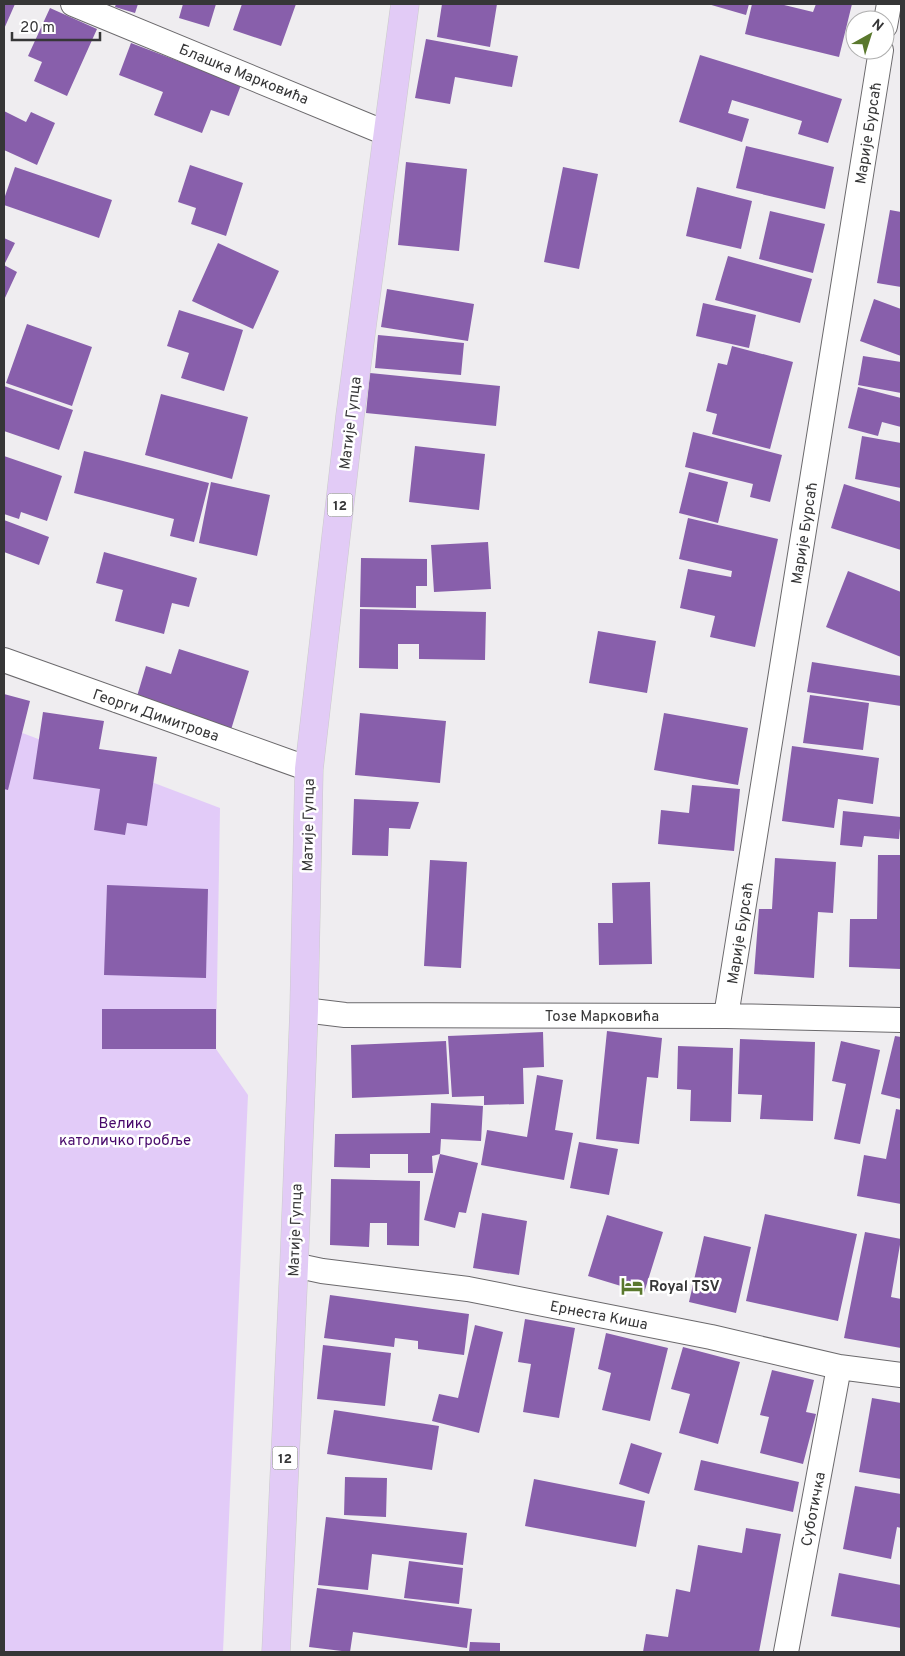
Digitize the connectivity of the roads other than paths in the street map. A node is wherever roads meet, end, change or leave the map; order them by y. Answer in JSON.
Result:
{"nodes":[{"id":1,"x":73,"y":4,"type":"edge"},
{"id":2,"x":405,"y":4,"type":"edge"},
{"id":3,"x":879,"y":60,"type":"edge"},
{"id":4,"x":388,"y":134,"type":"junction"},
{"id":5,"x":4,"y":660,"type":"edge"},
{"id":6,"x":309,"y":768,"type":"junction"},
{"id":7,"x":304,"y":1010,"type":"junction"},
{"id":8,"x":726,"y":1016,"type":"junction"},
{"id":9,"x":901,"y":1020,"type":"edge"},
{"id":10,"x":294,"y":1265,"type":"junction"},
{"id":11,"x":839,"y":1367,"type":"junction"},
{"id":12,"x":901,"y":1375,"type":"edge"},
{"id":13,"x":276,"y":1652,"type":"edge"},
{"id":14,"x":786,"y":1652,"type":"edge"}],
"edges":[{"from":1,"to":4,"type":"street","name":"Блашка Марковића"},
{"from":2,"to":4,"type":"main road","name":"Матије Гупца","number":"12"},
{"from":3,"to":8,"type":"street","name":"Марије Бурсаћ"},
{"from":4,"to":6,"type":"main road","name":"Матије Гупца","number":"12"},
{"from":5,"to":6,"type":"street","name":"Георги Димитрова"},
{"from":6,"to":7,"type":"main road","name":"Матије Гупца","number":"12"},
{"from":7,"to":8,"type":"street","name":"Тозе Марковића"},
{"from":7,"to":10,"type":"main road","name":"Матије Гупца","number":"12"},
{"from":8,"to":9,"type":"street","name":"Тозе Марковића"},
{"from":10,"to":11,"type":"street","name":"Ернеста Киша"},
{"from":10,"to":13,"type":"main road","name":"Матије Гупца","number":"12"},
{"from":11,"to":12,"type":"street","name":"Ернеста Киша"},
{"from":11,"to":14,"type":"street","name":"Суботичка"}]}
